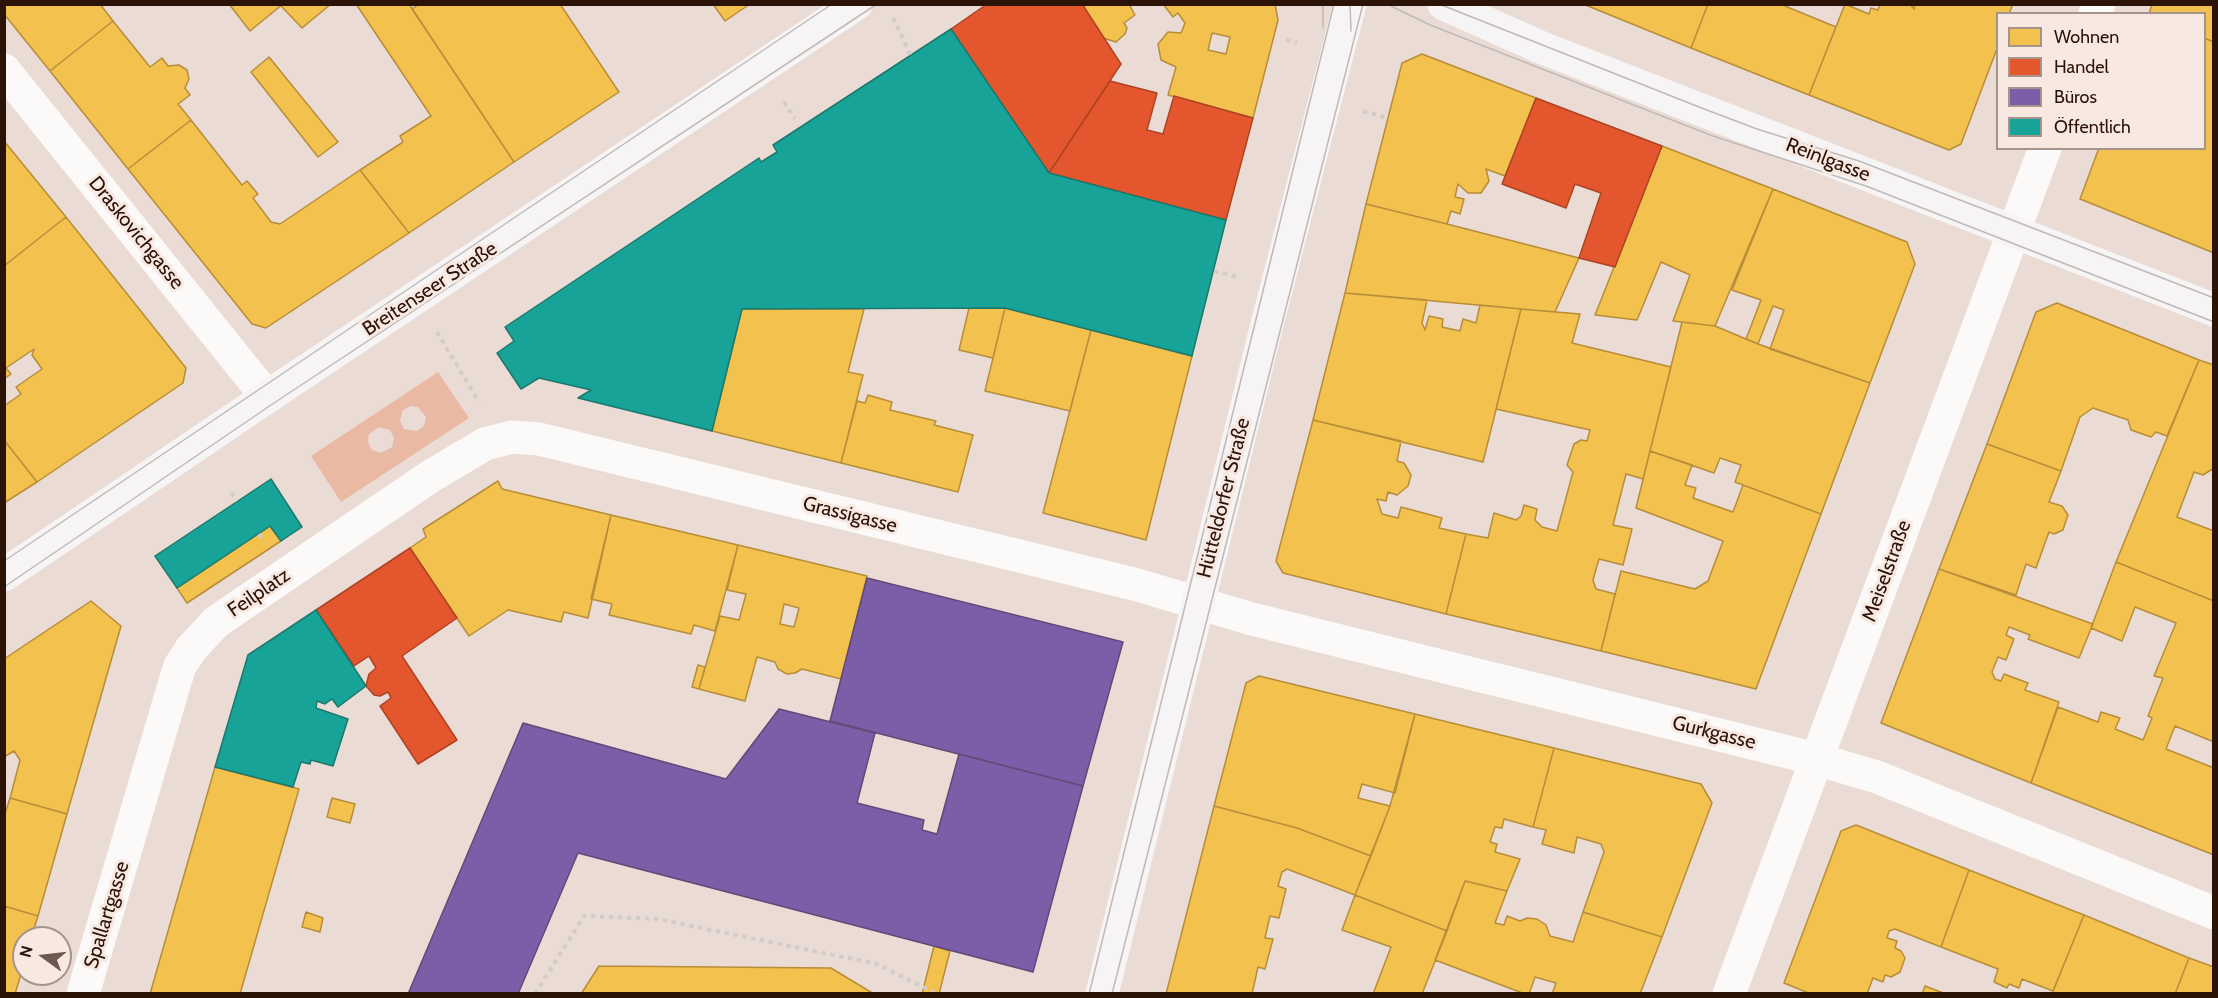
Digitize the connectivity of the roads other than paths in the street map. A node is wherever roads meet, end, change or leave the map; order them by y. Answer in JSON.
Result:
{"nodes":[{"id":1,"x":856,"y":4,"type":"edge"},
{"id":2,"x":1350,"y":4,"type":"edge"},
{"id":3,"x":1444,"y":4,"type":"edge"},
{"id":4,"x":4,"y":70,"type":"edge"},
{"id":5,"x":2044,"y":150,"type":"edge"},
{"id":6,"x":2013,"y":233,"type":"junction"},
{"id":7,"x":2214,"y":310,"type":"edge"},
{"id":8,"x":267,"y":397,"type":"junction"},
{"id":9,"x":500,"y":439,"type":"joint"},
{"id":10,"x":4,"y":576,"type":"edge"},
{"id":11,"x":1198,"y":604,"type":"junction"},
{"id":12,"x":1816,"y":759,"type":"junction"},
{"id":13,"x":130,"y":836,"type":"joint"},
{"id":14,"x":2214,"y":913,"type":"edge"},
{"id":15,"x":83,"y":993,"type":"edge"},
{"id":16,"x":1102,"y":993,"type":"edge"},
{"id":17,"x":1729,"y":993,"type":"edge"}],
"edges":[{"from":1,"to":8,"type":"street","name":"Breitenseer Straße"},
{"from":2,"to":11,"type":"street","name":"Hütteldorfer Straße"},
{"from":3,"to":6,"type":"street","name":"Reinlgasse"},
{"from":4,"to":8,"type":"street","name":"Draskovichgasse"},
{"from":5,"to":6,"type":"street","name":"Meiselstraße"},
{"from":6,"to":7,"type":"street","name":"Reinlgasse"},
{"from":6,"to":12,"type":"street","name":"Meiselstraße"},
{"from":8,"to":10,"type":"street","name":"Breitenseer Straße"},
{"from":9,"to":11,"type":"street","name":"Grassigasse"},
{"from":9,"to":13,"type":"street","name":"Feilplatz"},
{"from":11,"to":12,"type":"street","name":"Gurkgasse"},
{"from":11,"to":16,"type":"street","name":"Hütteldorfer Straße"},
{"from":12,"to":14,"type":"street","name":"Gurkgasse"},
{"from":12,"to":17,"type":"street","name":"Meiselstraße"},
{"from":13,"to":15,"type":"street","name":"Spallartgasse"}]}
